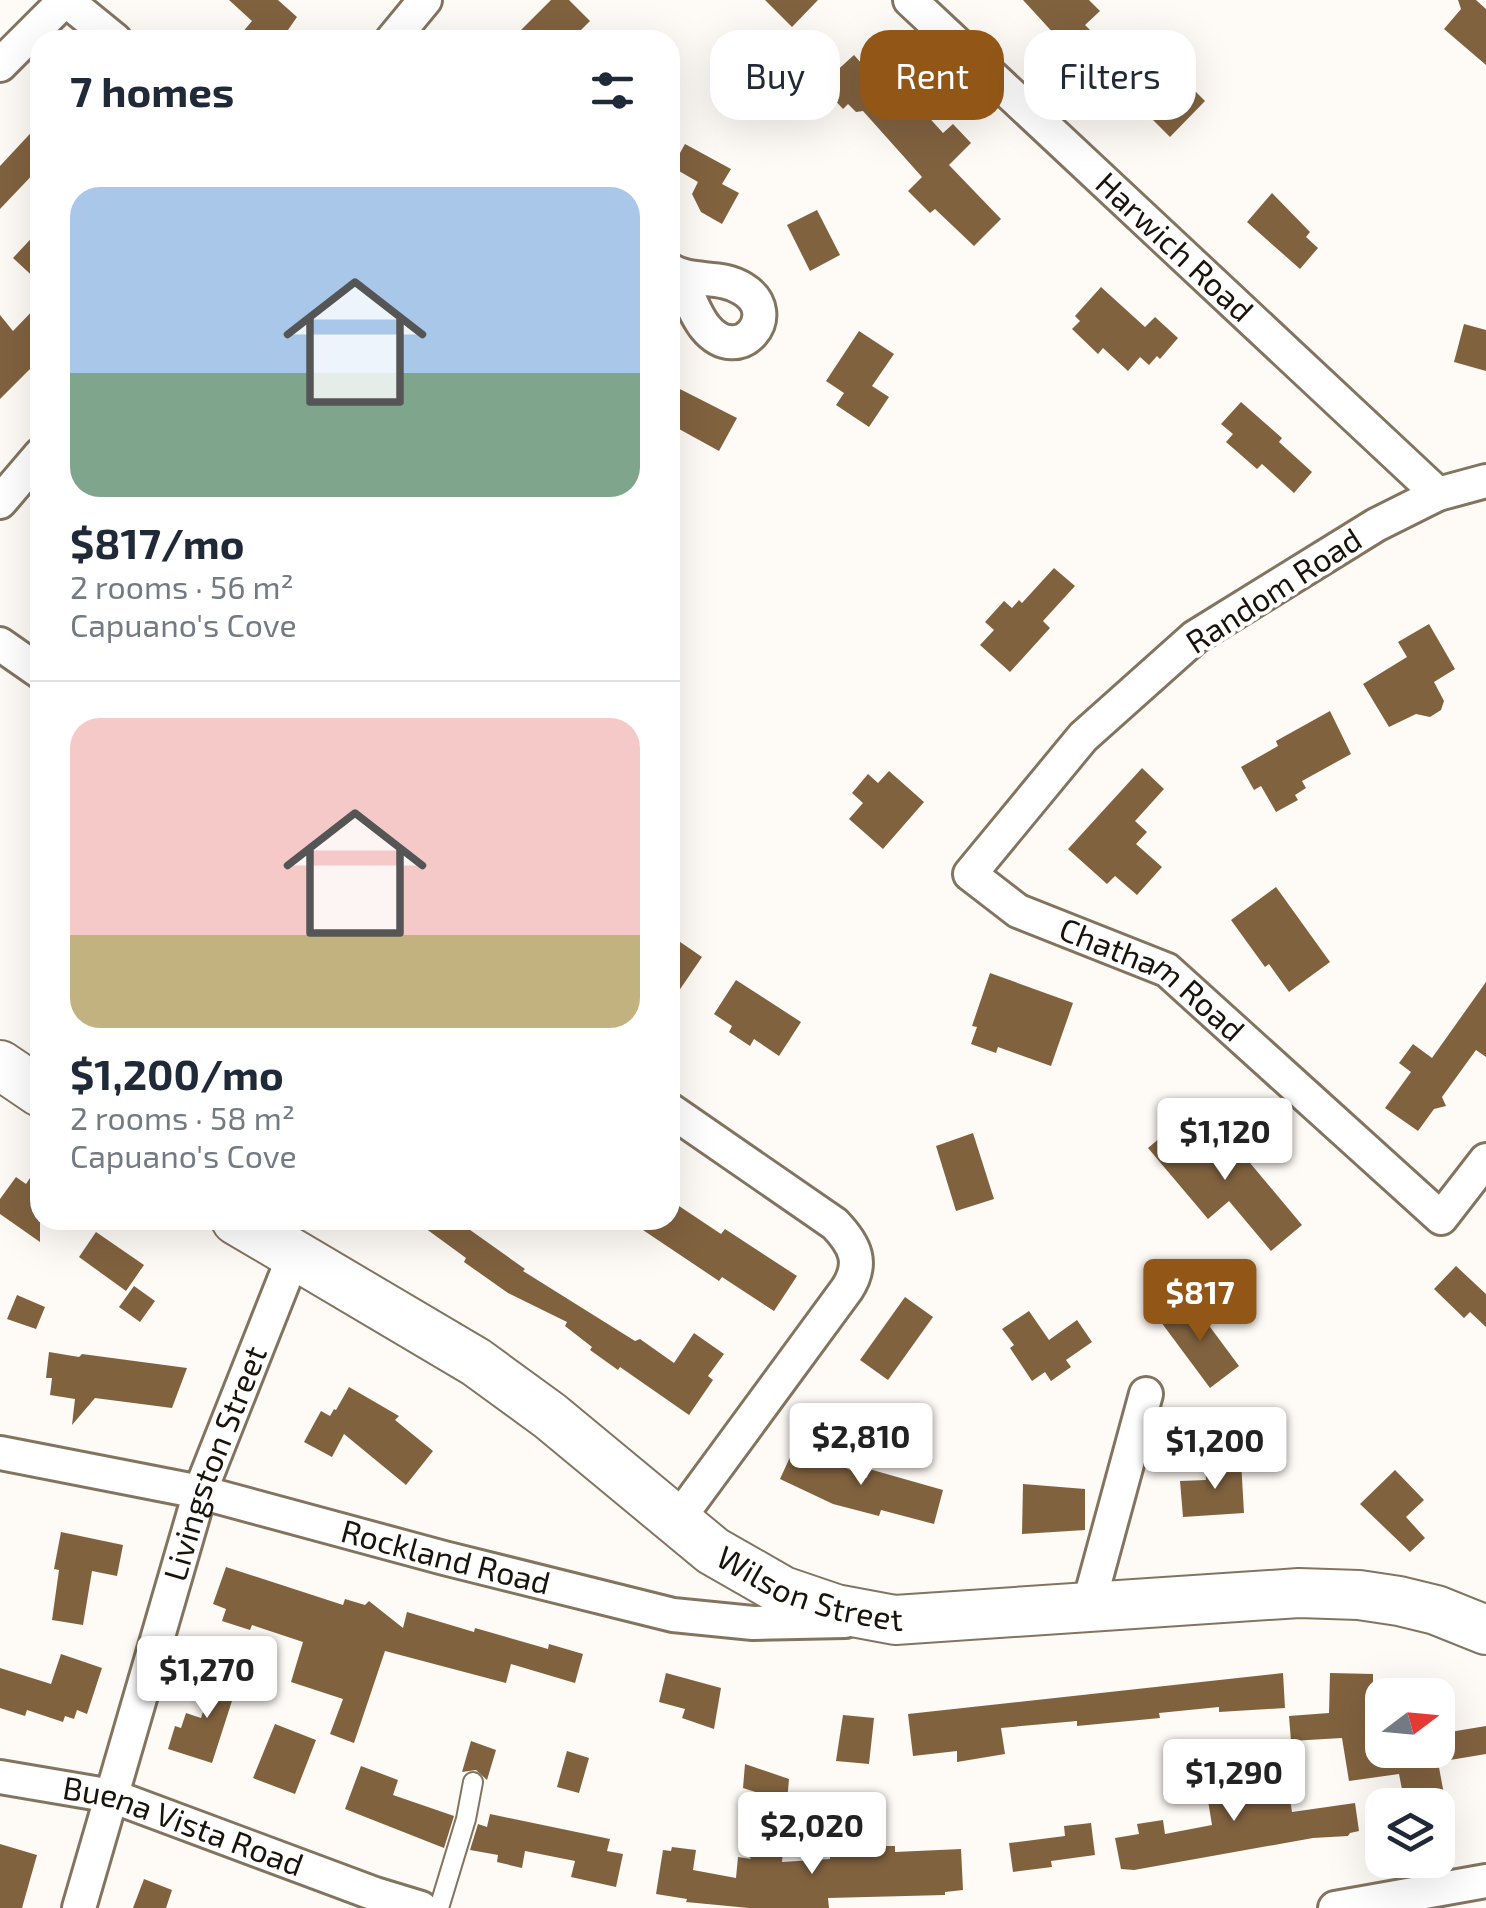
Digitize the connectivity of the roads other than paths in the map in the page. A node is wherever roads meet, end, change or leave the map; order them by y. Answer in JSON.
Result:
{"nodes":[{"id":1,"x":66,"y":0,"type":"edge"},
{"id":2,"x":425,"y":0,"type":"edge"},
{"id":3,"x":910,"y":0,"type":"edge"},
{"id":4,"x":36,"y":30,"type":"edge"},
{"id":5,"x":103,"y":30,"type":"edge"},
{"id":6,"x":400,"y":30,"type":"edge"},
{"id":7,"x":30,"y":35,"type":"edge"},
{"id":8,"x":0,"y":65,"type":"edge"},
{"id":9,"x":30,"y":467,"type":"edge"},
{"id":10,"x":1486,"y":481,"type":"edge"},
{"id":11,"x":1438,"y":494,"type":"junction"},
{"id":12,"x":0,"y":502,"type":"edge"},
{"id":13,"x":0,"y":644,"type":"edge"},
{"id":14,"x":30,"y":665,"type":"edge"},
{"id":15,"x":970,"y":874,"type":"joint"},
{"id":16,"x":0,"y":1065,"type":"edge"},
{"id":17,"x":30,"y":1085,"type":"edge"},
{"id":18,"x":680,"y":1117,"type":"edge"},
{"id":19,"x":1486,"y":1160,"type":"edge"},
{"id":20,"x":253,"y":1230,"type":"edge"},
{"id":21,"x":294,"y":1255,"type":"junction"},
{"id":22,"x":1146,"y":1394,"type":"dead end"},
{"id":23,"x":0,"y":1454,"type":"edge"},
{"id":24,"x":200,"y":1492,"type":"junction"},
{"id":25,"x":676,"y":1522,"type":"junction"},
{"id":26,"x":1088,"y":1607,"type":"junction"},
{"id":27,"x":895,"y":1620,"type":"junction"},
{"id":28,"x":1486,"y":1630,"type":"edge"},
{"id":29,"x":0,"y":1776,"type":"edge"},
{"id":30,"x":473,"y":1782,"type":"dead end"},
{"id":31,"x":112,"y":1796,"type":"junction"},
{"id":32,"x":1486,"y":1881,"type":"edge"},
{"id":33,"x":79,"y":1908,"type":"edge"},
{"id":34,"x":421,"y":1908,"type":"edge"},
{"id":35,"x":439,"y":1908,"type":"edge"},
{"id":36,"x":1335,"y":1908,"type":"edge"}],
"edges":[{"from":1,"to":4,"type":"street"},
{"from":1,"to":5,"type":"street"},
{"from":2,"to":6,"type":"street"},
{"from":3,"to":11,"type":"street","name":"Harwich Road"},
{"from":7,"to":8,"type":"street"},
{"from":9,"to":12,"type":"street"},
{"from":10,"to":11,"type":"street","name":"Random Road"},
{"from":11,"to":15,"type":"street","name":"Random Road"},
{"from":13,"to":14,"type":"street"},
{"from":15,"to":19,"type":"street","name":"Chatham Road"},
{"from":16,"to":17,"type":"main road"},
{"from":18,"to":25,"type":"street"},
{"from":20,"to":21,"type":"main road","name":"Wilson Street"},
{"from":21,"to":24,"type":"street","name":"Livingston Street"},
{"from":21,"to":25,"type":"main road","name":"Wilson Street"},
{"from":22,"to":26,"type":"street"},
{"from":23,"to":24,"type":"street","name":"Rockland Road"},
{"from":24,"to":27,"type":"street","name":"Rockland Road"},
{"from":24,"to":31,"type":"street","name":"Livingston Street"},
{"from":25,"to":27,"type":"main road","name":"Wilson Street"},
{"from":26,"to":27,"type":"main road","name":"Wilson Street"},
{"from":26,"to":28,"type":"main road","name":"Wilson Street"},
{"from":29,"to":31,"type":"street","name":"Buena Vista Road"},
{"from":30,"to":35,"type":"lane"},
{"from":31,"to":33,"type":"street","name":"Livingston Street"},
{"from":31,"to":34,"type":"street","name":"Buena Vista Road"},
{"from":32,"to":36,"type":"street"}]}
